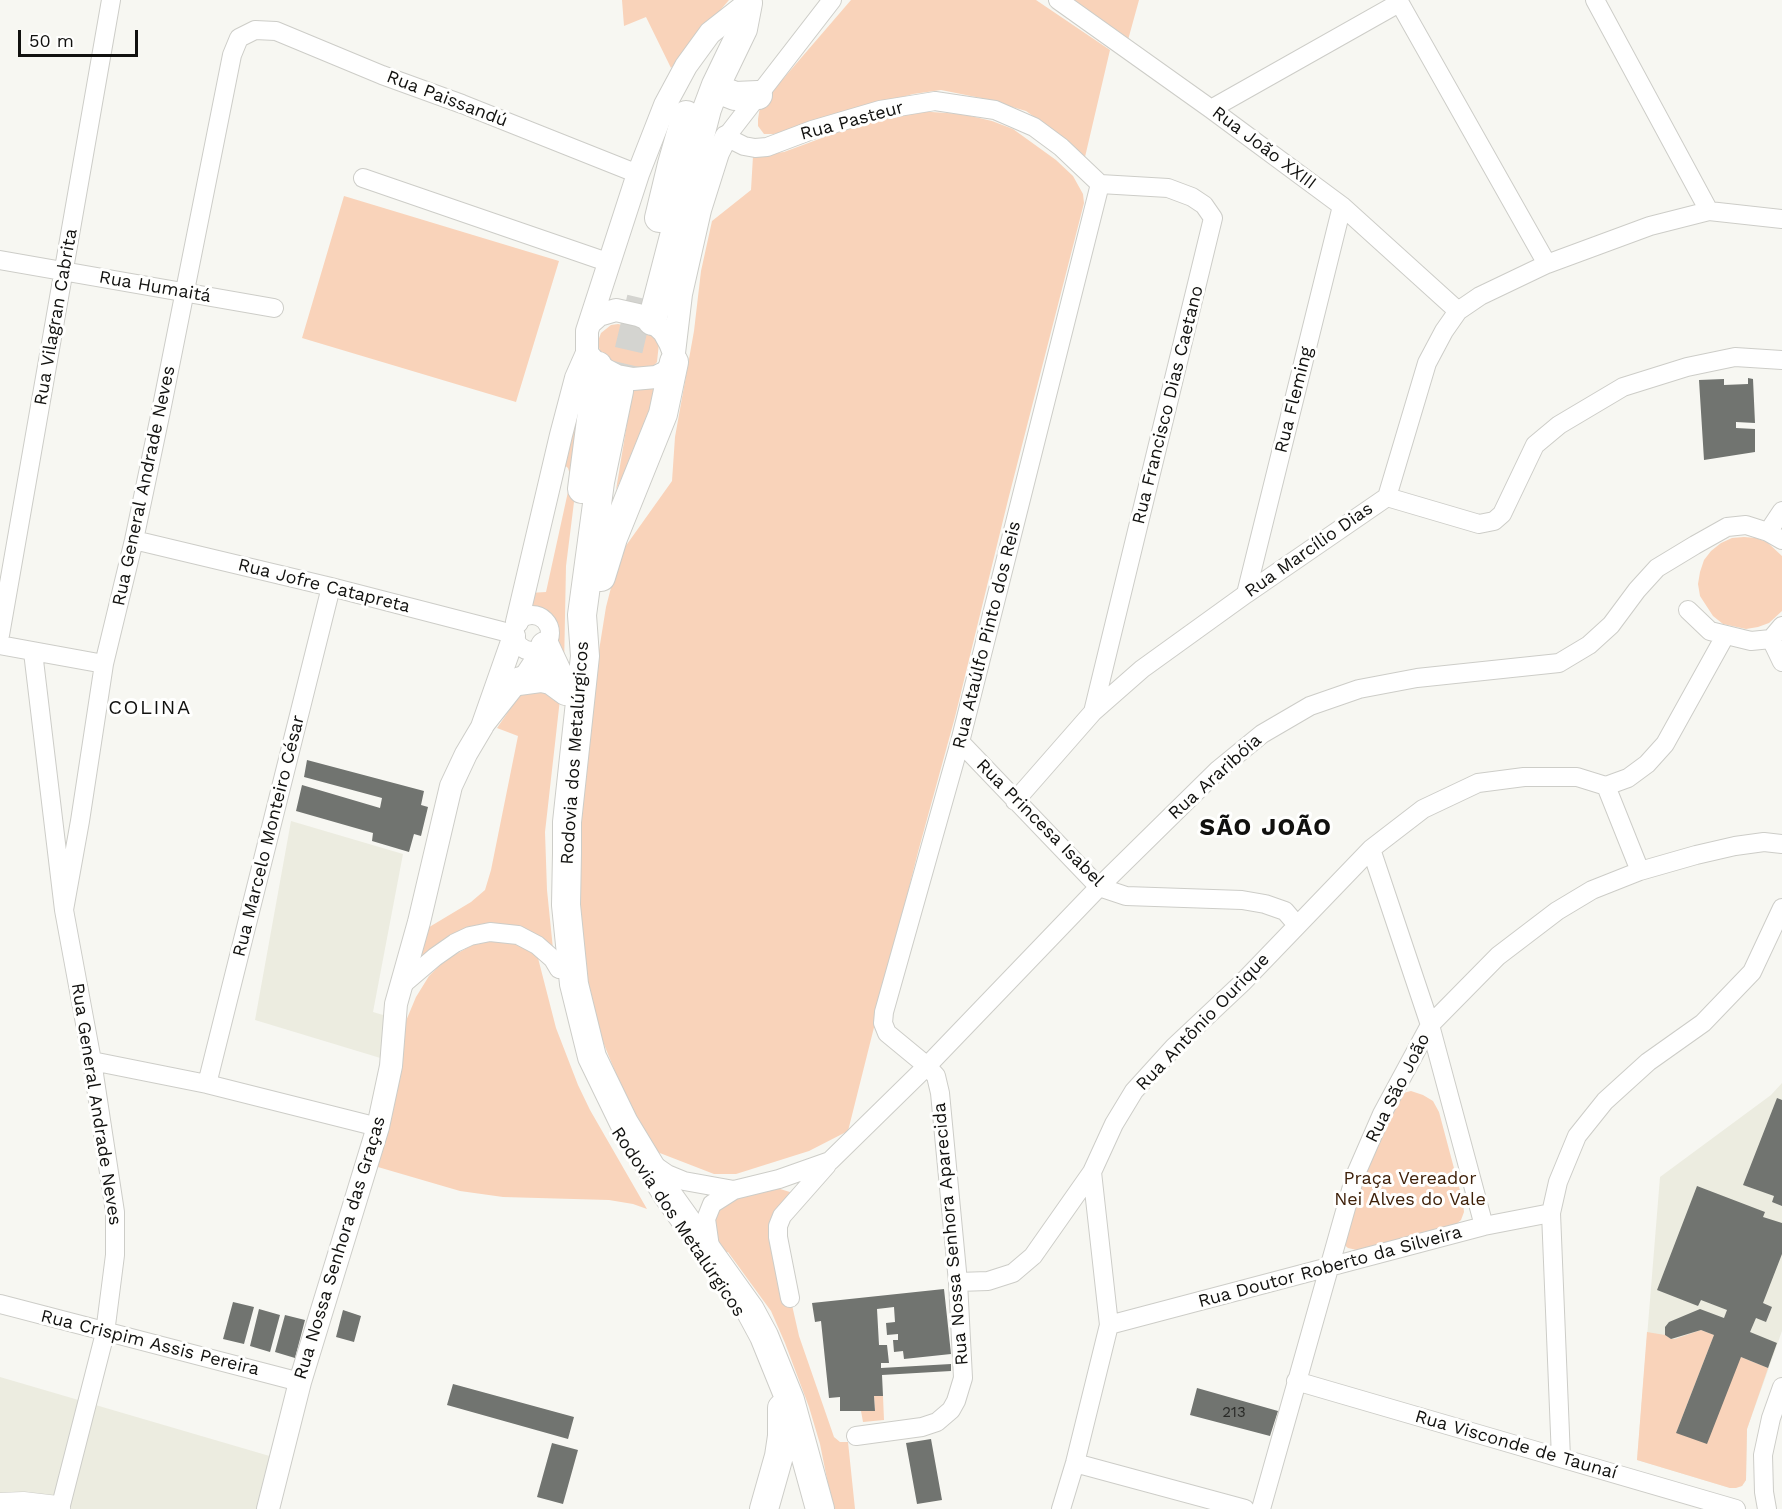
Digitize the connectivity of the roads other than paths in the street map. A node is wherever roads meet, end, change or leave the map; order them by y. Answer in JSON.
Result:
{"nodes":[{"id":1,"x":111,"y":0,"type":"edge"},
{"id":2,"x":832,"y":0,"type":"edge"},
{"id":3,"x":1058,"y":0,"type":"edge"},
{"id":4,"x":1595,"y":0,"type":"edge"},
{"id":5,"x":750,"y":2,"type":"edge"},
{"id":6,"x":1398,"y":2,"type":"edge"},
{"id":7,"x":233,"y":26,"type":"dead end"},
{"id":8,"x":255,"y":30,"type":"joint"},
{"id":9,"x":230,"y":64,"type":"junction"},
{"id":10,"x":716,"y":85,"type":"junction"},
{"id":11,"x":758,"y":95,"type":"junction"},
{"id":12,"x":1211,"y":109,"type":"junction"},
{"id":13,"x":726,"y":137,"type":"junction"},
{"id":14,"x":638,"y":174,"type":"junction"},
{"id":15,"x":363,"y":178,"type":"dead end"},
{"id":16,"x":1100,"y":184,"type":"junction"},
{"id":17,"x":1342,"y":206,"type":"junction"},
{"id":18,"x":1709,"y":211,"type":"junction"},
{"id":19,"x":1782,"y":219,"type":"edge"},
{"id":20,"x":0,"y":260,"type":"edge"},
{"id":21,"x":610,"y":263,"type":"junction"},
{"id":22,"x":1547,"y":264,"type":"junction"},
{"id":23,"x":64,"y":271,"type":"junction"},
{"id":24,"x":186,"y":293,"type":"junction"},
{"id":25,"x":681,"y":294,"type":"junction"},
{"id":26,"x":274,"y":308,"type":"dead end"},
{"id":27,"x":1458,"y":311,"type":"junction"},
{"id":28,"x":650,"y":315,"type":"junction"},
{"id":29,"x":590,"y":323,"type":"junction"},
{"id":30,"x":674,"y":357,"type":"junction"},
{"id":31,"x":592,"y":359,"type":"junction"},
{"id":32,"x":1782,"y":360,"type":"edge"},
{"id":33,"x":619,"y":391,"type":"tunnel mouth"},
{"id":34,"x":1386,"y":497,"type":"junction"},
{"id":35,"x":1782,"y":511,"type":"edge"},
{"id":36,"x":1775,"y":536,"type":"edge"},
{"id":37,"x":134,"y":540,"type":"junction"},
{"id":38,"x":331,"y":587,"type":"junction"},
{"id":39,"x":1246,"y":594,"type":"junction"},
{"id":40,"x":1688,"y":610,"type":"dead end"},
{"id":41,"x":515,"y":631,"type":"junction"},
{"id":42,"x":1777,"y":632,"type":"edge"},
{"id":43,"x":0,"y":634,"type":"edge"},
{"id":44,"x":1725,"y":636,"type":"junction"},
{"id":45,"x":0,"y":645,"type":"edge"},
{"id":46,"x":560,"y":651,"type":"junction"},
{"id":47,"x":33,"y":652,"type":"junction"},
{"id":48,"x":1782,"y":662,"type":"edge"},
{"id":49,"x":104,"y":664,"type":"junction"},
{"id":50,"x":520,"y":681,"type":"junction"},
{"id":51,"x":566,"y":691,"type":"junction"},
{"id":52,"x":1093,"y":712,"type":"junction"},
{"id":53,"x":482,"y":727,"type":"junction"},
{"id":54,"x":960,"y":742,"type":"junction"},
{"id":55,"x":1606,"y":786,"type":"junction"},
{"id":56,"x":1015,"y":801,"type":"junction"},
{"id":57,"x":1782,"y":844,"type":"edge"},
{"id":58,"x":1371,"y":849,"type":"junction"},
{"id":59,"x":1640,"y":871,"type":"junction"},
{"id":60,"x":1099,"y":887,"type":"junction"},
{"id":61,"x":1782,"y":908,"type":"edge"},
{"id":62,"x":64,"y":909,"type":"junction"},
{"id":63,"x":1297,"y":925,"type":"junction"},
{"id":64,"x":559,"y":969,"type":"junction"},
{"id":65,"x":400,"y":986,"type":"junction"},
{"id":66,"x":1430,"y":1025,"type":"junction"},
{"id":67,"x":92,"y":1061,"type":"junction"},
{"id":68,"x":927,"y":1066,"type":"junction"},
{"id":69,"x":207,"y":1084,"type":"junction"},
{"id":70,"x":378,"y":1127,"type":"junction"},
{"id":71,"x":644,"y":1157,"type":"junction"},
{"id":72,"x":830,"y":1161,"type":"junction"},
{"id":73,"x":1092,"y":1172,"type":"junction"},
{"id":74,"x":734,"y":1190,"type":"junction"},
{"id":75,"x":1551,"y":1214,"type":"junction"},
{"id":76,"x":1484,"y":1226,"type":"junction"},
{"id":77,"x":713,"y":1257,"type":"junction"},
{"id":78,"x":1329,"y":1267,"type":"junction"},
{"id":79,"x":958,"y":1282,"type":"junction"},
{"id":80,"x":790,"y":1298,"type":"dead end"},
{"id":81,"x":0,"y":1304,"type":"edge"},
{"id":82,"x":1109,"y":1325,"type":"junction"},
{"id":83,"x":105,"y":1333,"type":"junction"},
{"id":84,"x":1296,"y":1381,"type":"junction"},
{"id":85,"x":300,"y":1382,"type":"junction"},
{"id":86,"x":1782,"y":1387,"type":"edge"},
{"id":87,"x":782,"y":1408,"type":"junction"},
{"id":88,"x":1777,"y":1419,"type":"edge"},
{"id":89,"x":856,"y":1436,"type":"dead end"},
{"id":90,"x":803,"y":1443,"type":"junction"},
{"id":91,"x":1561,"y":1458,"type":"junction"},
{"id":92,"x":1075,"y":1463,"type":"junction"},
{"id":93,"x":0,"y":1506,"type":"edge"},
{"id":94,"x":59,"y":1509,"type":"edge"},
{"id":95,"x":268,"y":1509,"type":"edge"},
{"id":96,"x":764,"y":1509,"type":"edge"},
{"id":97,"x":801,"y":1509,"type":"edge"},
{"id":98,"x":811,"y":1509,"type":"edge"},
{"id":99,"x":820,"y":1509,"type":"edge"},
{"id":100,"x":1061,"y":1509,"type":"edge"},
{"id":101,"x":1245,"y":1509,"type":"edge"},
{"id":102,"x":1261,"y":1509,"type":"edge"},
{"id":103,"x":1736,"y":1509,"type":"edge"},
{"id":104,"x":1767,"y":1509,"type":"edge"}],
"edges":[{"from":1,"to":23,"type":"street","name":"Rua Vilagran Cabrita"},
{"from":2,"to":11,"type":"street"},
{"from":3,"to":12,"type":"street","name":"Rua João XXIII"},
{"from":4,"to":18,"type":"street"},
{"from":5,"to":10,"type":"main road"},
{"from":5,"to":14,"type":"street"},
{"from":5,"to":28,"type":"main road"},
{"from":6,"to":12,"type":"street"},
{"from":6,"to":22,"type":"street"},
{"from":7,"to":9,"type":"street","name":"Rua General Andrade Neves"},
{"from":8,"to":9,"type":"street","name":"Rua General Andrade Neves"},
{"from":8,"to":14,"type":"street","name":"Rua Paissandú"},
{"from":9,"to":24,"type":"street","name":"Rua General Andrade Neves"},
{"from":10,"to":11,"type":"main road"},
{"from":10,"to":28,"type":"main road"},
{"from":11,"to":13,"type":"street"},
{"from":12,"to":17,"type":"street","name":"Rua João XXIII"},
{"from":13,"to":16,"type":"street","name":"Rua Pasteur"},
{"from":13,"to":25,"type":"street"},
{"from":14,"to":21,"type":"street"},
{"from":15,"to":21,"type":"street"},
{"from":16,"to":52,"type":"street","name":"Rua Francisco Dias Caetano"},
{"from":16,"to":54,"type":"street","name":"Rua Ataúlfo Pinto dos Reis"},
{"from":17,"to":27,"type":"street","name":"Rua João XXIII"},
{"from":17,"to":39,"type":"street","name":"Rua Fleming"},
{"from":18,"to":19,"type":"street","name":"Rua Marcílio Dias"},
{"from":18,"to":22,"type":"street","name":"Rua Marcílio Dias"},
{"from":20,"to":23,"type":"street","name":"Rua Humaitá"},
{"from":21,"to":29,"type":"street"},
{"from":22,"to":27,"type":"street","name":"Rua Marcílio Dias"},
{"from":23,"to":24,"type":"street","name":"Rua Humaitá"},
{"from":23,"to":43,"type":"street","name":"Rua Vilagran Cabrita"},
{"from":24,"to":26,"type":"street","name":"Rua Humaitá"},
{"from":24,"to":37,"type":"street","name":"Rua General Andrade Neves"},
{"from":25,"to":28,"type":"street"},
{"from":25,"to":30,"type":"street"},
{"from":27,"to":34,"type":"street","name":"Rua Marcílio Dias"},
{"from":28,"to":29,"type":"street"},
{"from":28,"to":30,"type":"street"},
{"from":29,"to":31,"type":"street"},
{"from":30,"to":31,"type":"street"},
{"from":30,"to":46,"type":"main road"},
{"from":31,"to":41,"type":"street","name":"Rua Nossa Senhora das Graças"},
{"from":31,"to":46,"type":"main road"},
{"from":32,"to":34,"type":"street"},
{"from":33,"to":46,"type":"main road","name":"Rodovia dos Metalúrgicos"},
{"from":34,"to":39,"type":"street","name":"Rua Marcílio Dias"},
{"from":35,"to":36,"type":"street"},
{"from":36,"to":60,"type":"street","name":"Rua Araribóia"},
{"from":37,"to":38,"type":"street","name":"Rua Jofre Catapreta"},
{"from":37,"to":49,"type":"street","name":"Rua General Andrade Neves"},
{"from":38,"to":41,"type":"street","name":"Rua Jofre Catapreta"},
{"from":38,"to":69,"type":"street","name":"Rua Marcelo Monteiro César"},
{"from":39,"to":52,"type":"street","name":"Rua Marcílio Dias"},
{"from":40,"to":44,"type":"street"},
{"from":41,"to":46,"type":"street"},
{"from":41,"to":46,"type":"street"},
{"from":41,"to":53,"type":"street","name":"Rua Nossa Senhora das Graças"},
{"from":42,"to":44,"type":"street"},
{"from":42,"to":48,"type":"street"},
{"from":44,"to":55,"type":"street"},
{"from":45,"to":47,"type":"street"},
{"from":46,"to":50,"type":"street","name":"Rua Nossa Senhora das Graças"},
{"from":46,"to":51,"type":"main road"},
{"from":46,"to":71,"type":"main road","name":"Rodovia dos Metalúrgicos"},
{"from":47,"to":49,"type":"street"},
{"from":47,"to":62,"type":"street","name":"Rua General Andrade Neves"},
{"from":49,"to":62,"type":"street","name":"Rua General Andrade Neves"},
{"from":50,"to":51,"type":"main road"},
{"from":50,"to":53,"type":"street","name":"Rua Nossa Senhora das Graças"},
{"from":51,"to":64,"type":"main road","name":"Rodovia dos Metalúrgicos"},
{"from":52,"to":56,"type":"street","name":"Rua Marcílio Dias"},
{"from":53,"to":65,"type":"street","name":"Rua Nossa Senhora das Graças"},
{"from":54,"to":56,"type":"street","name":"Rua Princesa Isabel"},
{"from":54,"to":68,"type":"street","name":"Rua Ataúlfo Pinto dos Reis"},
{"from":55,"to":58,"type":"street","name":"Rua Antônio Ourique"},
{"from":55,"to":59,"type":"street"},
{"from":56,"to":60,"type":"street","name":"Rua Princesa Isabel"},
{"from":57,"to":59,"type":"street","name":"Rua São João"},
{"from":58,"to":63,"type":"street","name":"Rua Antônio Ourique"},
{"from":58,"to":66,"type":"street"},
{"from":59,"to":66,"type":"street","name":"Rua São João"},
{"from":60,"to":63,"type":"street","name":"Rua Princesa Isabel"},
{"from":60,"to":68,"type":"street","name":"Rua Araribóia"},
{"from":61,"to":75,"type":"street"},
{"from":62,"to":67,"type":"street","name":"Rua General Andrade Neves"},
{"from":63,"to":73,"type":"street","name":"Rua Antônio Ourique"},
{"from":64,"to":65,"type":"street"},
{"from":64,"to":87,"type":"main road","name":"Rodovia dos Metalúrgicos"},
{"from":65,"to":70,"type":"street","name":"Rua Nossa Senhora das Graças"},
{"from":66,"to":76,"type":"street"},
{"from":66,"to":78,"type":"street","name":"Rua São João"},
{"from":67,"to":69,"type":"street"},
{"from":67,"to":83,"type":"street","name":"Rua General Andrade Neves"},
{"from":68,"to":72,"type":"street","name":"Rua Araribóia"},
{"from":68,"to":79,"type":"street","name":"Rua Nossa Senhora Aparecida"},
{"from":69,"to":70,"type":"street"},
{"from":70,"to":85,"type":"street","name":"Rua Nossa Senhora das Graças"},
{"from":71,"to":74,"type":"street"},
{"from":71,"to":77,"type":"main road","name":"Rodovia dos Metalúrgicos"},
{"from":72,"to":74,"type":"street","name":"Rua Araribóia"},
{"from":72,"to":80,"type":"street","name":"Rua Araribóia"},
{"from":73,"to":79,"type":"street","name":"Rua Antônio Ourique"},
{"from":73,"to":82,"type":"street"},
{"from":74,"to":77,"type":"street"},
{"from":75,"to":76,"type":"street","name":"Rua Doutor Roberto da Silveira"},
{"from":75,"to":91,"type":"street"},
{"from":76,"to":78,"type":"street","name":"Rua Doutor Roberto da Silveira"},
{"from":77,"to":90,"type":"main road","name":"Rodovia dos Metalúrgicos"},
{"from":78,"to":82,"type":"street","name":"Rua Doutor Roberto da Silveira"},
{"from":78,"to":84,"type":"street","name":"Rua São João"},
{"from":79,"to":89,"type":"street","name":"Rua Nossa Senhora Aparecida"},
{"from":81,"to":83,"type":"street","name":"Rua Crispim Assis Pereira"},
{"from":82,"to":92,"type":"street"},
{"from":83,"to":85,"type":"street","name":"Rua Crispim Assis Pereira"},
{"from":83,"to":94,"type":"street","name":"Rua General Andrade Neves"},
{"from":84,"to":91,"type":"street","name":"Rua Visconde de Taunaí"},
{"from":84,"to":102,"type":"street","name":"Rua São João"},
{"from":85,"to":95,"type":"street","name":"Rua Nossa Senhora das Graças"},
{"from":86,"to":88,"type":"street"},
{"from":87,"to":96,"type":"main road"},
{"from":87,"to":97,"type":"main road","name":"Rodovia dos Metalúrgicos"},
{"from":88,"to":104,"type":"street"},
{"from":90,"to":98,"type":"main road"},
{"from":90,"to":99,"type":"main road"},
{"from":91,"to":103,"type":"street","name":"Rua Visconde de Taunaí"},
{"from":92,"to":100,"type":"street"},
{"from":92,"to":101,"type":"street"},
{"from":93,"to":94,"type":"main road"}]}
